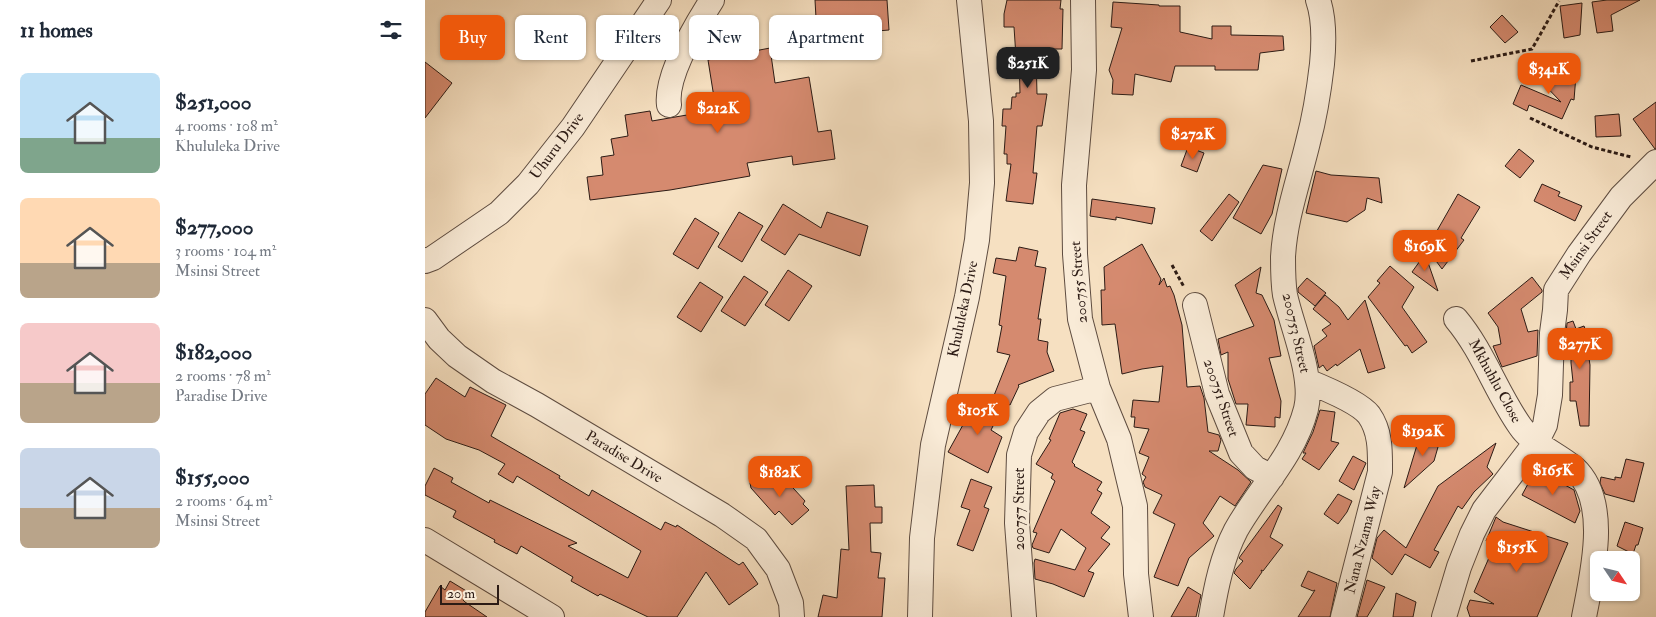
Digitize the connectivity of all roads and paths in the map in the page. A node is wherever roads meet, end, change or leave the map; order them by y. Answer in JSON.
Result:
{"nodes":[{"id":1,"x":659,"y":0,"type":"edge"},
{"id":2,"x":712,"y":0,"type":"edge"},
{"id":3,"x":969,"y":0,"type":"edge"},
{"id":4,"x":1083,"y":0,"type":"edge"},
{"id":5,"x":1318,"y":0,"type":"edge"},
{"id":6,"x":1552,"y":0,"type":"edge"},
{"id":7,"x":1559,"y":0,"type":"edge"},
{"id":8,"x":1471,"y":61,"type":"dead end"},
{"id":9,"x":669,"y":105,"type":"dead end"},
{"id":10,"x":1530,"y":118,"type":"dead end"},
{"id":11,"x":1655,"y":163,"type":"edge"},
{"id":12,"x":425,"y":261,"type":"edge"},
{"id":13,"x":1195,"y":304,"type":"dead end"},
{"id":14,"x":1456,"y":318,"type":"dead end"},
{"id":15,"x":425,"y":320,"type":"edge"},
{"id":16,"x":1307,"y":381,"type":"junction"},
{"id":17,"x":1099,"y":388,"type":"junction"},
{"id":18,"x":1537,"y":441,"type":"junction"},
{"id":19,"x":1272,"y":478,"type":"junction"},
{"id":20,"x":425,"y":540,"type":"edge"},
{"id":21,"x":552,"y":617,"type":"edge"},
{"id":22,"x":792,"y":617,"type":"edge"},
{"id":23,"x":920,"y":617,"type":"edge"},
{"id":24,"x":1023,"y":617,"type":"edge"},
{"id":25,"x":1141,"y":617,"type":"edge"},
{"id":26,"x":1211,"y":617,"type":"edge"},
{"id":27,"x":1343,"y":617,"type":"edge"},
{"id":28,"x":1444,"y":617,"type":"edge"},
{"id":29,"x":1584,"y":617,"type":"edge"}],
"edges":[{"from":1,"to":12,"type":"street","name":"Uhuru Drive"},
{"from":2,"to":9,"type":"street"},
{"from":3,"to":23,"type":"street","name":"Khululeka Drive"},
{"from":4,"to":17,"type":"street","name":"200755 Street"},
{"from":5,"to":16,"type":"street","name":"200753 Street"},
{"from":6,"to":7,"type":"path"},
{"from":7,"to":8,"type":"path"},
{"from":10,"to":11,"type":"path"},
{"from":11,"to":18,"type":"street","name":"Msinsi Street"},
{"from":13,"to":19,"type":"street","name":"200751 Street"},
{"from":14,"to":18,"type":"street","name":"Mkhuhlu Close"},
{"from":15,"to":22,"type":"street","name":"Paradise Drive"},
{"from":16,"to":19,"type":"street","name":"200753 Street"},
{"from":16,"to":27,"type":"street","name":"Nana Nzama Way"},
{"from":17,"to":24,"type":"street","name":"200757 Street"},
{"from":17,"to":25,"type":"street","name":"200755 Street"},
{"from":18,"to":28,"type":"street","name":"Msinsi Street"},
{"from":18,"to":29,"type":"street","name":"Mkhuhlu Close"},
{"from":19,"to":26,"type":"street","name":"200753 Street"},
{"from":20,"to":21,"type":"street"}]}
